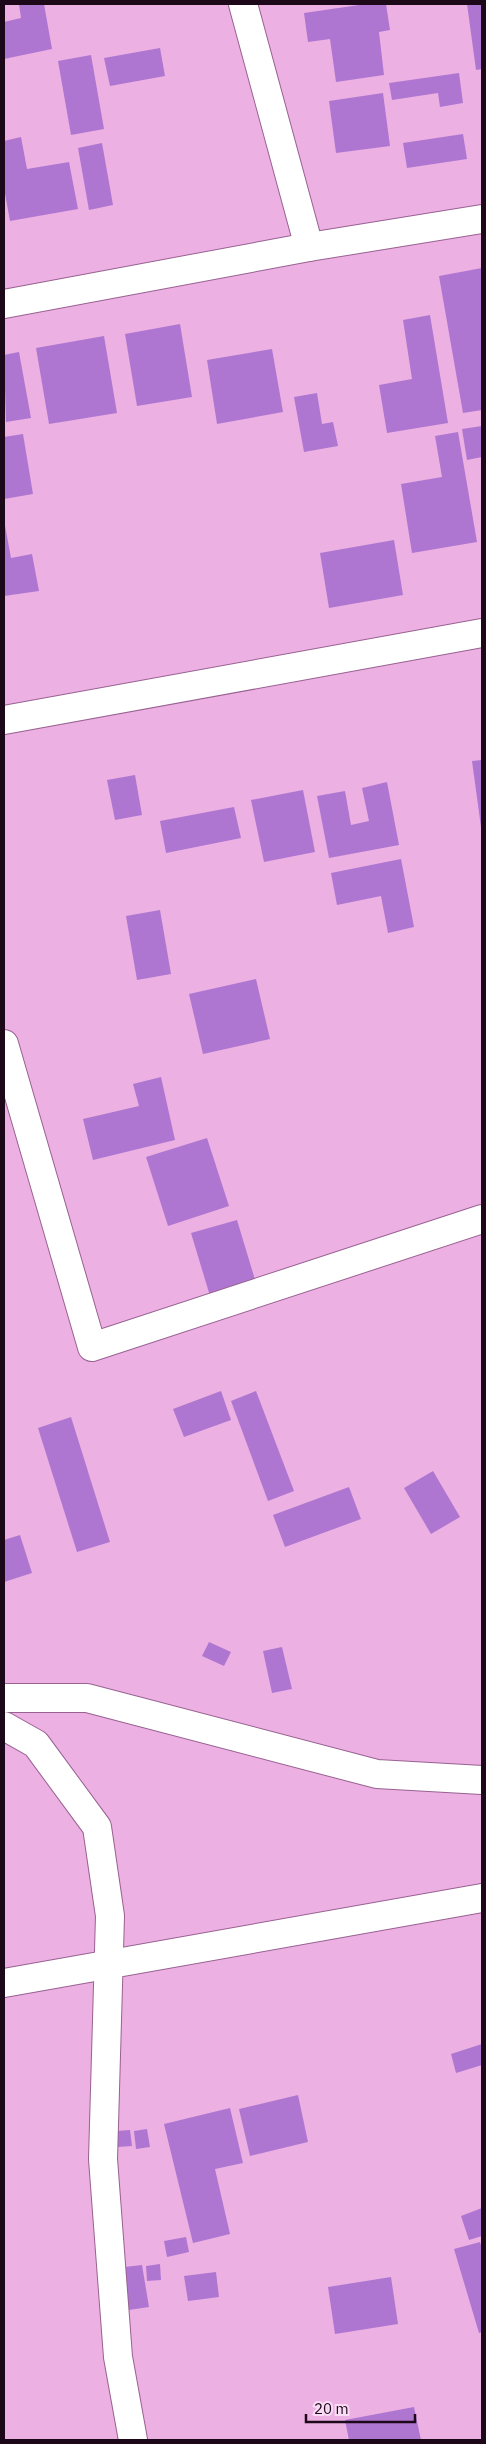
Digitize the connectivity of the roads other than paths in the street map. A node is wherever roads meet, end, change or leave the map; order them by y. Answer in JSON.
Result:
{"nodes":[{"id":1,"x":243,"y":4,"type":"edge"},
{"id":2,"x":482,"y":219,"type":"edge"},
{"id":3,"x":309,"y":246,"type":"junction"},
{"id":4,"x":4,"y":304,"type":"edge"},
{"id":5,"x":482,"y":633,"type":"edge"},
{"id":6,"x":4,"y":720,"type":"edge"},
{"id":7,"x":4,"y":1044,"type":"edge"},
{"id":8,"x":482,"y":1219,"type":"edge"},
{"id":9,"x":4,"y":1698,"type":"edge"},
{"id":10,"x":4,"y":1726,"type":"edge"},
{"id":11,"x":482,"y":1780,"type":"edge"},
{"id":12,"x":482,"y":1898,"type":"edge"},
{"id":13,"x":109,"y":1964,"type":"junction"},
{"id":14,"x":4,"y":1982,"type":"edge"},
{"id":15,"x":133,"y":2440,"type":"edge"}],
"edges":[{"from":1,"to":3,"type":"main road"},
{"from":2,"to":3,"type":"main road"},
{"from":3,"to":4,"type":"main road"},
{"from":5,"to":6,"type":"main road"},
{"from":7,"to":8,"type":"main road"},
{"from":9,"to":11,"type":"main road"},
{"from":10,"to":13,"type":"main road"},
{"from":12,"to":13,"type":"main road"},
{"from":13,"to":14,"type":"main road"},
{"from":13,"to":15,"type":"main road"}]}
